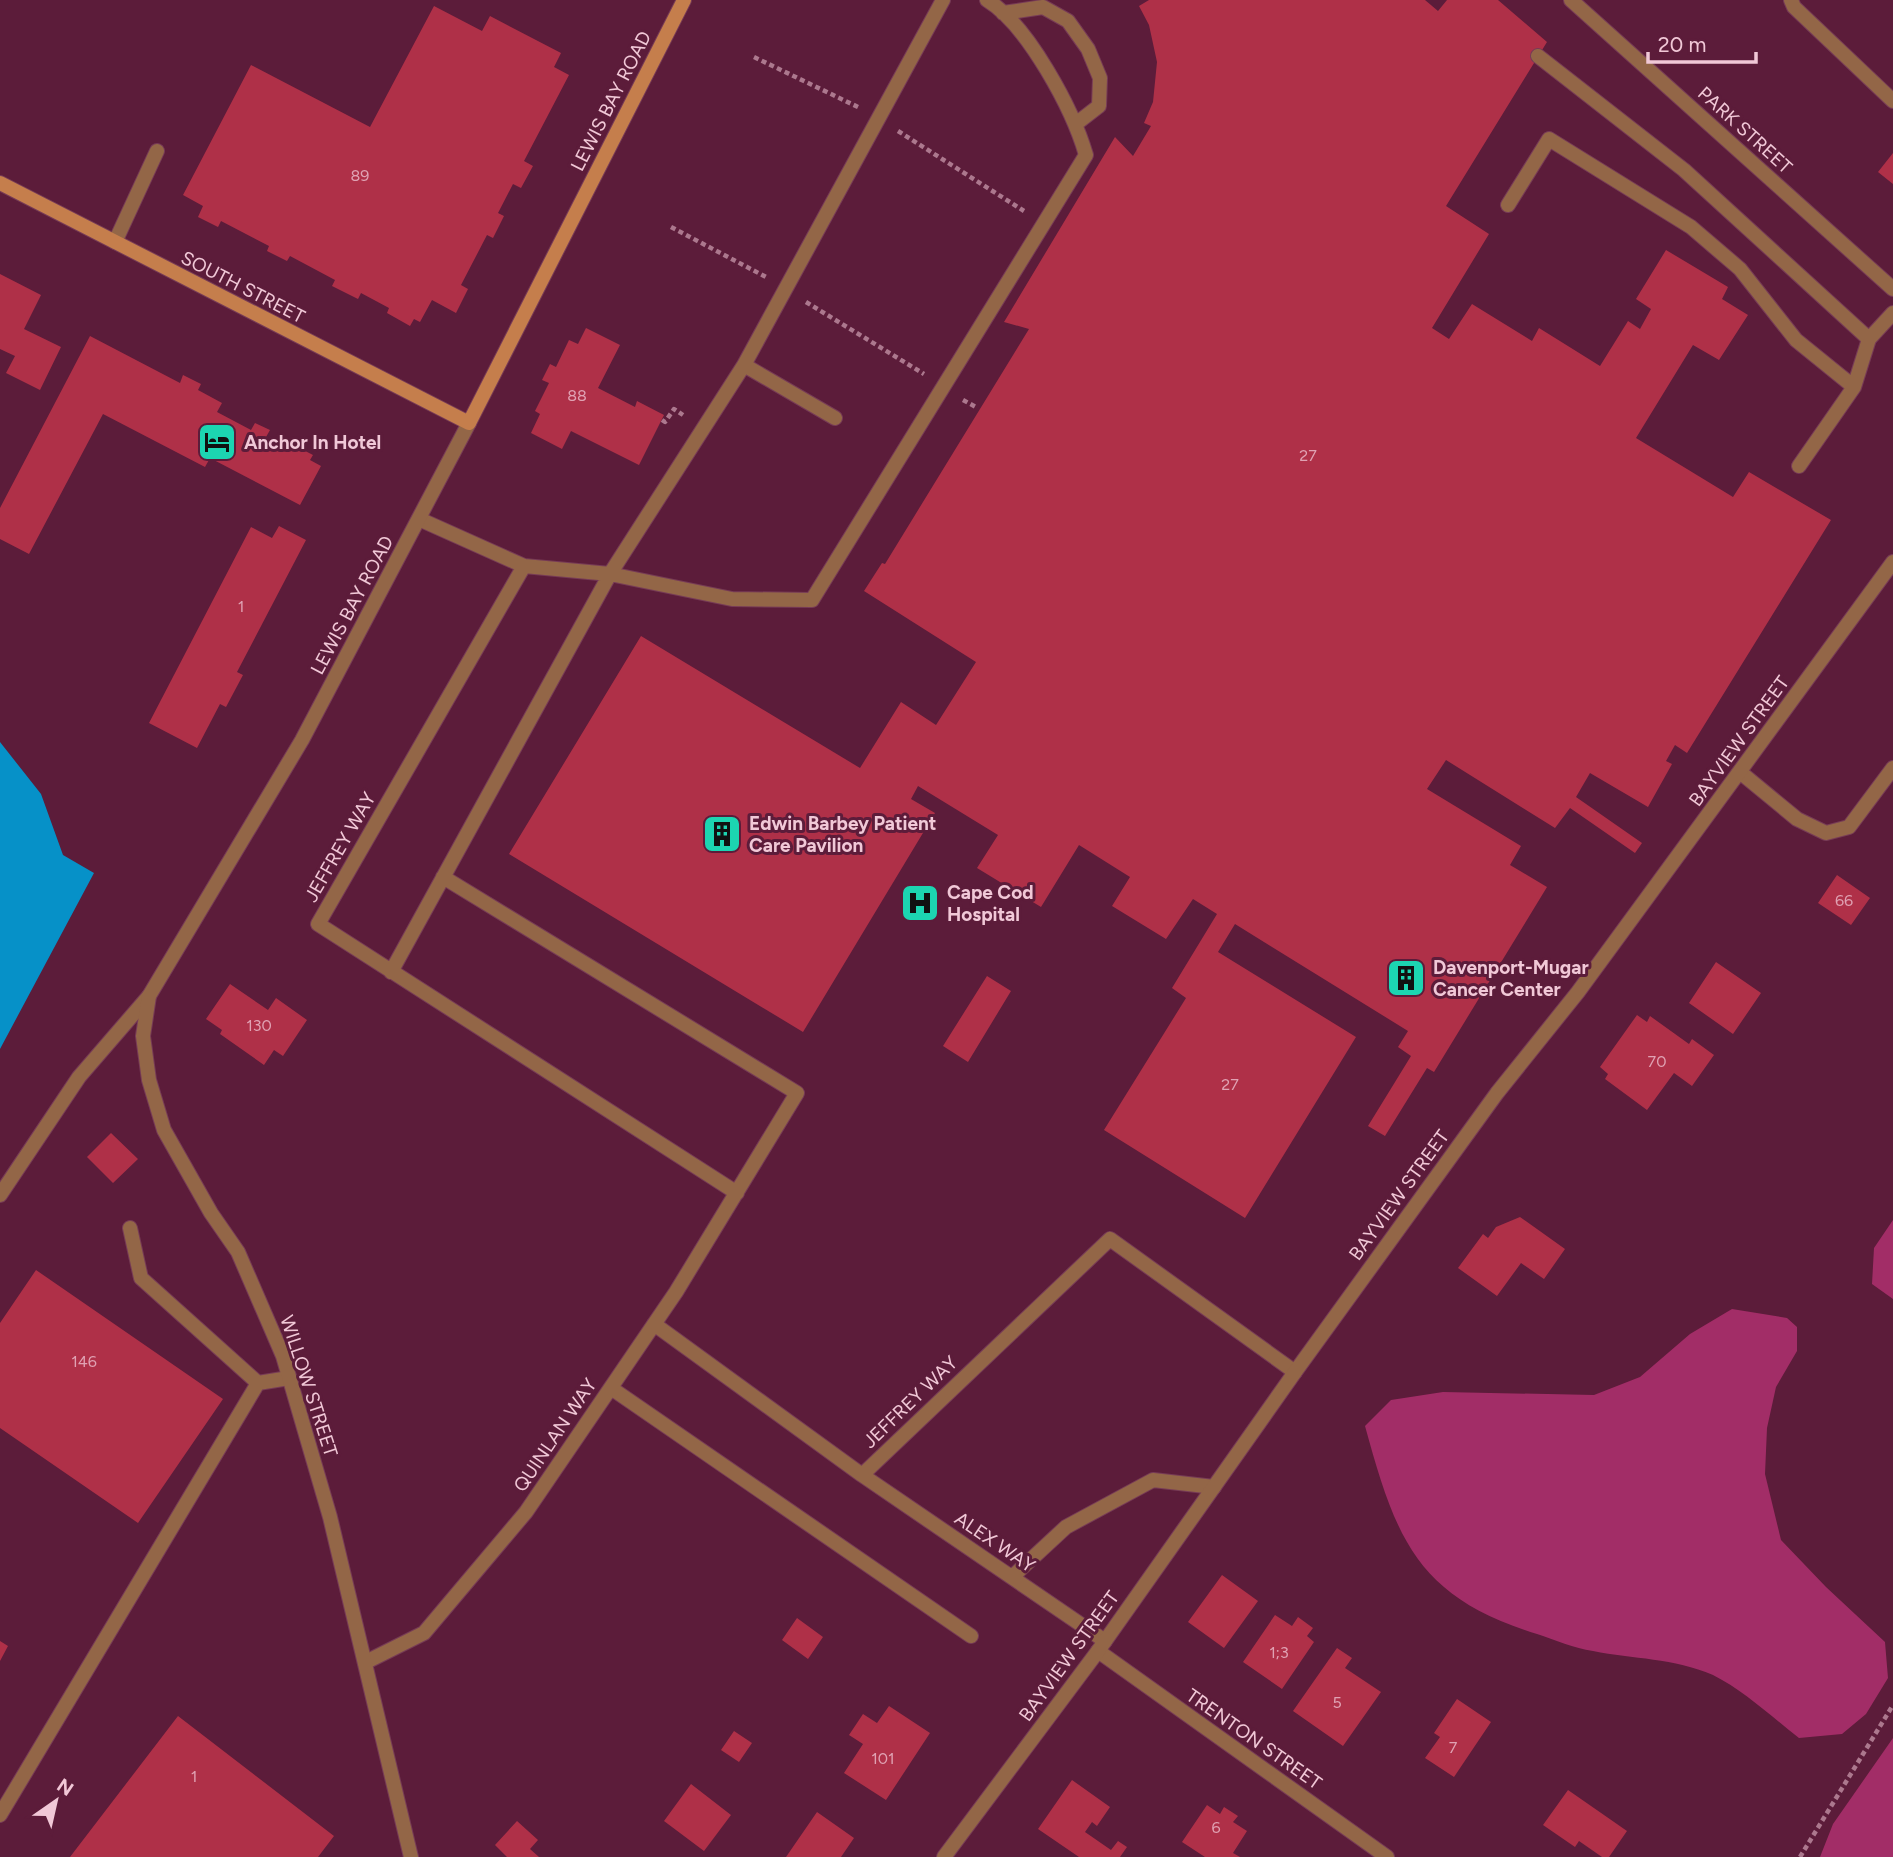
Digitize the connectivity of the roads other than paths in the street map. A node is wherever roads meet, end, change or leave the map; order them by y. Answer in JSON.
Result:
{"nodes":[{"id":1,"x":684,"y":0,"type":"edge"},
{"id":2,"x":943,"y":0,"type":"edge"},
{"id":3,"x":987,"y":0,"type":"edge"},
{"id":4,"x":1571,"y":0,"type":"edge"},
{"id":5,"x":1791,"y":0,"type":"edge"},
{"id":6,"x":1003,"y":13,"type":"junction"},
{"id":7,"x":1538,"y":56,"type":"dead end"},
{"id":8,"x":1893,"y":100,"type":"edge"},
{"id":9,"x":1077,"y":123,"type":"junction"},
{"id":10,"x":157,"y":151,"type":"dead end"},
{"id":11,"x":0,"y":183,"type":"edge"},
{"id":12,"x":1508,"y":205,"type":"dead end"},
{"id":13,"x":115,"y":242,"type":"junction"},
{"id":14,"x":1893,"y":289,"type":"edge"},
{"id":15,"x":1893,"y":313,"type":"edge"},
{"id":16,"x":1869,"y":339,"type":"junction"},
{"id":17,"x":744,"y":365,"type":"junction"},
{"id":18,"x":1854,"y":387,"type":"junction"},
{"id":19,"x":835,"y":418,"type":"dead end"},
{"id":20,"x":469,"y":423,"type":"junction"},
{"id":21,"x":1799,"y":466,"type":"dead end"},
{"id":22,"x":419,"y":519,"type":"junction"},
{"id":23,"x":1893,"y":562,"type":"edge"},
{"id":24,"x":524,"y":566,"type":"junction"},
{"id":25,"x":610,"y":574,"type":"junction"},
{"id":26,"x":1893,"y":768,"type":"edge"},
{"id":27,"x":1740,"y":772,"type":"junction"},
{"id":28,"x":443,"y":877,"type":"junction"},
{"id":29,"x":391,"y":972,"type":"junction"},
{"id":30,"x":149,"y":996,"type":"junction"},
{"id":31,"x":737,"y":1193,"type":"junction"},
{"id":32,"x":0,"y":1195,"type":"edge"},
{"id":33,"x":130,"y":1227,"type":"dead end"},
{"id":34,"x":654,"y":1324,"type":"junction"},
{"id":35,"x":1295,"y":1372,"type":"junction"},
{"id":36,"x":289,"y":1378,"type":"junction"},
{"id":37,"x":258,"y":1383,"type":"junction"},
{"id":38,"x":611,"y":1388,"type":"junction"},
{"id":39,"x":862,"y":1475,"type":"junction"},
{"id":40,"x":1214,"y":1487,"type":"junction"},
{"id":41,"x":1012,"y":1577,"type":"junction"},
{"id":42,"x":971,"y":1636,"type":"dead end"},
{"id":43,"x":1102,"y":1646,"type":"junction"},
{"id":44,"x":366,"y":1662,"type":"junction"},
{"id":45,"x":0,"y":1815,"type":"edge"},
{"id":46,"x":411,"y":1857,"type":"edge"},
{"id":47,"x":944,"y":1857,"type":"edge"},
{"id":48,"x":1387,"y":1857,"type":"edge"}],
"edges":[{"from":1,"to":20,"type":"main road","name":"LEWIS BAY ROAD"},
{"from":2,"to":17,"type":"street"},
{"from":3,"to":6,"type":"street"},
{"from":4,"to":14,"type":"street","name":"PARK STREET"},
{"from":5,"to":8,"type":"street"},
{"from":6,"to":9,"type":"street"},
{"from":6,"to":9,"type":"street"},
{"from":7,"to":16,"type":"street"},
{"from":9,"to":25,"type":"street"},
{"from":10,"to":13,"type":"street"},
{"from":11,"to":13,"type":"main road","name":"SOUTH STREET"},
{"from":12,"to":18,"type":"street"},
{"from":13,"to":20,"type":"main road","name":"SOUTH STREET"},
{"from":15,"to":16,"type":"street"},
{"from":16,"to":18,"type":"street"},
{"from":17,"to":19,"type":"street"},
{"from":17,"to":25,"type":"street"},
{"from":18,"to":21,"type":"street"},
{"from":20,"to":22,"type":"street","name":"LEWIS BAY ROAD"},
{"from":22,"to":24,"type":"street"},
{"from":22,"to":30,"type":"street","name":"LEWIS BAY ROAD"},
{"from":23,"to":27,"type":"street","name":"BAYVIEW STREET"},
{"from":24,"to":25,"type":"street"},
{"from":24,"to":29,"type":"street","name":"JEFFREY WAY"},
{"from":25,"to":28,"type":"street"},
{"from":26,"to":27,"type":"street"},
{"from":27,"to":35,"type":"street","name":"BAYVIEW STREET"},
{"from":28,"to":29,"type":"street"},
{"from":28,"to":31,"type":"street","name":"QUINLAN WAY"},
{"from":29,"to":31,"type":"street","name":"JEFFREY WAY"},
{"from":30,"to":32,"type":"street","name":"LEWIS BAY ROAD"},
{"from":30,"to":36,"type":"street","name":"WILLOW STREET"},
{"from":31,"to":34,"type":"street","name":"QUINLAN WAY"},
{"from":33,"to":37,"type":"street"},
{"from":34,"to":38,"type":"street","name":"QUINLAN WAY"},
{"from":34,"to":39,"type":"street","name":"JEFFREY WAY"},
{"from":35,"to":39,"type":"street","name":"JEFFREY WAY"},
{"from":35,"to":40,"type":"street","name":"BAYVIEW STREET"},
{"from":36,"to":37,"type":"street"},
{"from":36,"to":44,"type":"street","name":"WILLOW STREET"},
{"from":37,"to":45,"type":"street"},
{"from":38,"to":42,"type":"street"},
{"from":38,"to":44,"type":"street","name":"QUINLAN WAY"},
{"from":39,"to":41,"type":"street","name":"ALEX WAY"},
{"from":40,"to":41,"type":"street"},
{"from":40,"to":43,"type":"street","name":"BAYVIEW STREET"},
{"from":41,"to":43,"type":"street","name":"ALEX WAY"},
{"from":43,"to":47,"type":"street","name":"BAYVIEW STREET"},
{"from":43,"to":48,"type":"street","name":"TRENTON STREET"},
{"from":44,"to":46,"type":"street","name":"WILLOW STREET"}]}
